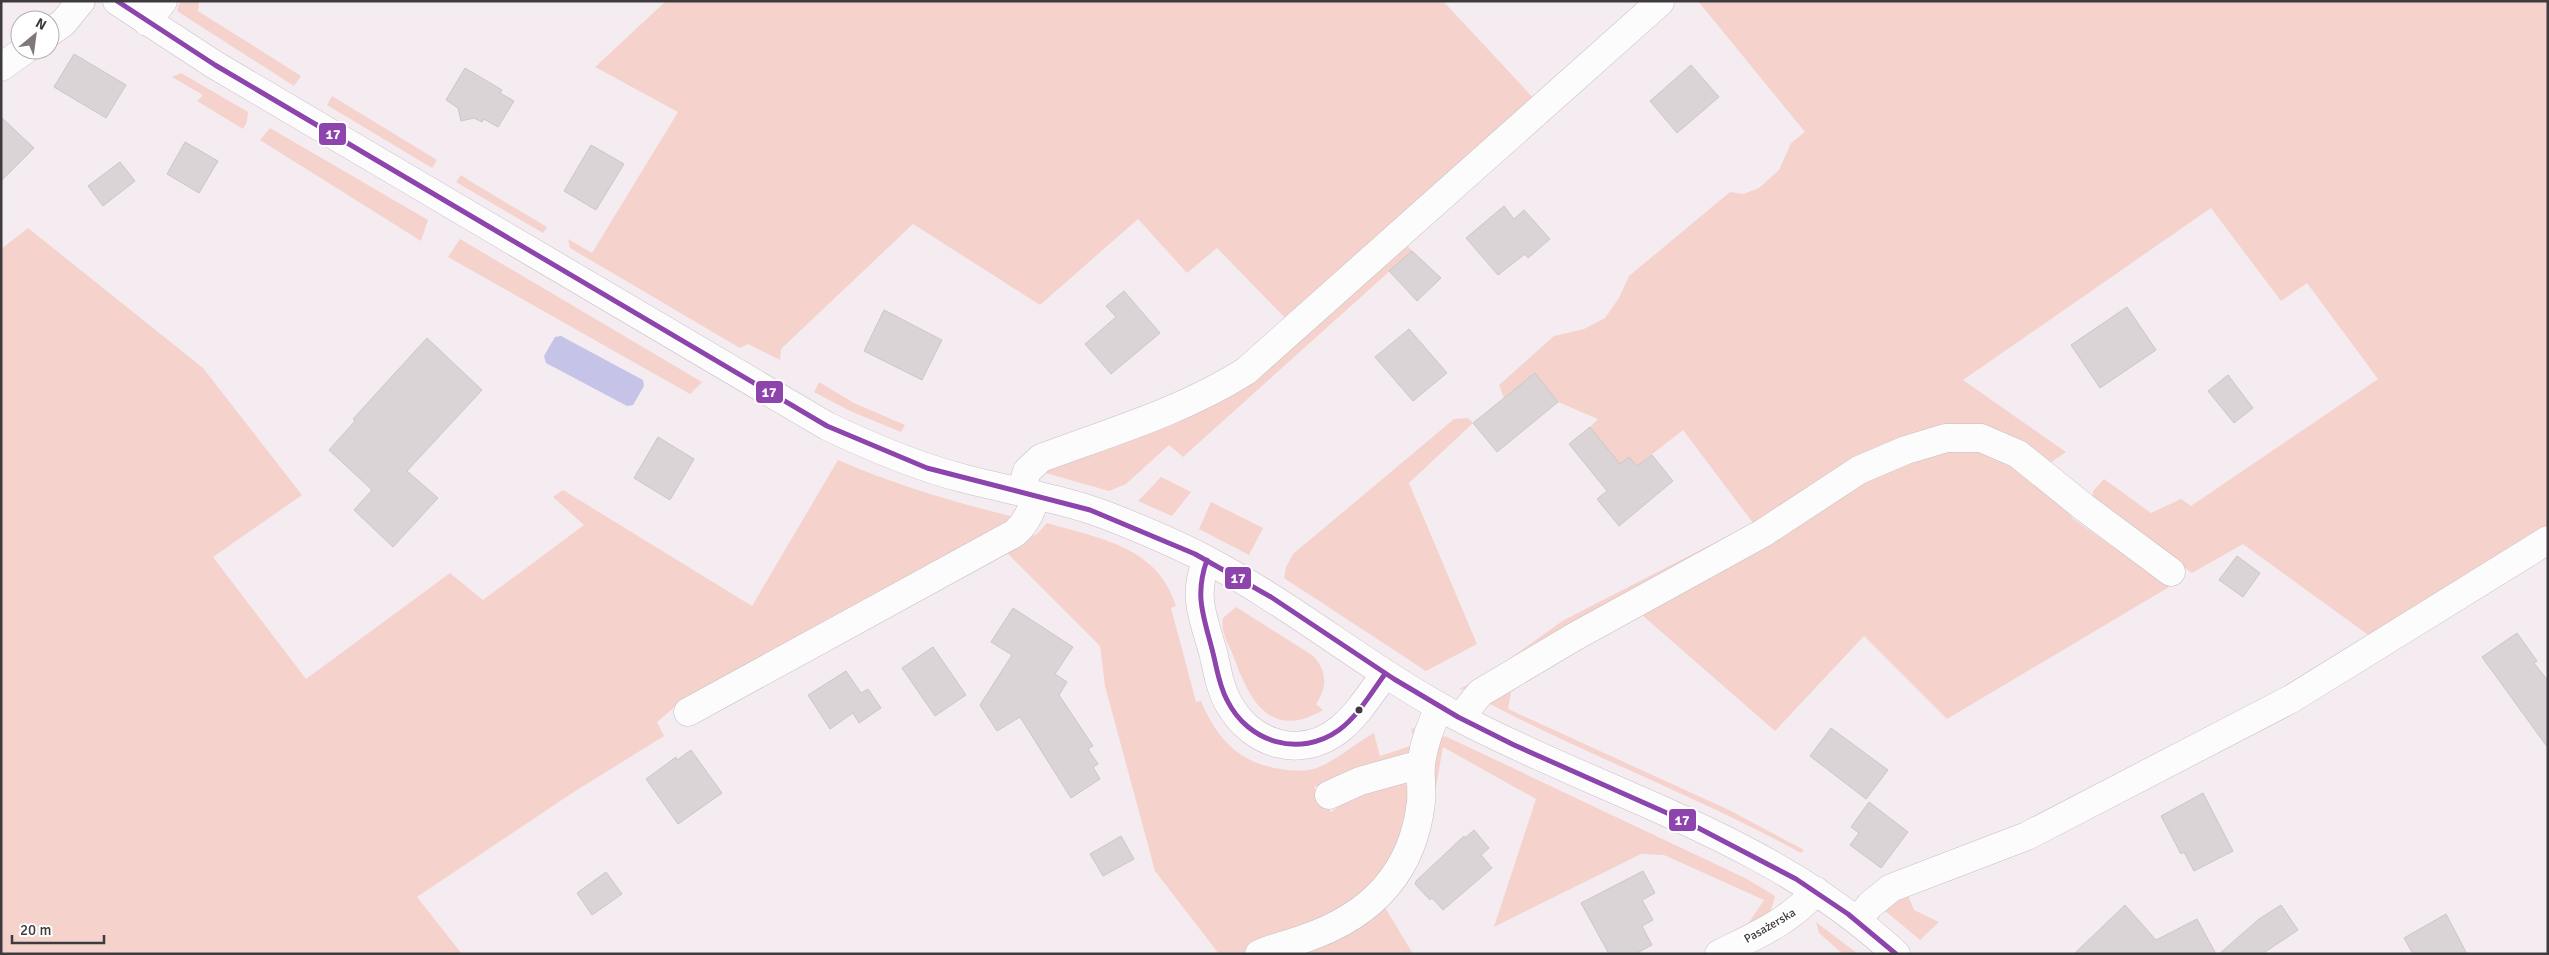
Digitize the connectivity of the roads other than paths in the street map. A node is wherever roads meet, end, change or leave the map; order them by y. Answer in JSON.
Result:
{"nodes":[{"id":1,"x":81,"y":1,"type":"edge"},
{"id":2,"x":117,"y":1,"type":"edge"},
{"id":3,"x":1660,"y":2,"type":"edge"},
{"id":4,"x":155,"y":12,"type":"edge"},
{"id":5,"x":60,"y":25,"type":"edge"},
{"id":6,"x":1028,"y":494,"type":"junction"},
{"id":7,"x":2548,"y":540,"type":"edge"},
{"id":8,"x":1206,"y":560,"type":"junction"},
{"id":9,"x":2171,"y":572,"type":"dead end"},
{"id":10,"x":1385,"y":674,"type":"junction"},
{"id":11,"x":688,"y":712,"type":"dead end"},
{"id":12,"x":1450,"y":712,"type":"junction"},
{"id":13,"x":1421,"y":764,"type":"junction"},
{"id":14,"x":1329,"y":795,"type":"dead end"},
{"id":15,"x":1816,"y":891,"type":"junction"},
{"id":16,"x":1858,"y":921,"type":"junction"},
{"id":17,"x":1259,"y":954,"type":"edge"},
{"id":18,"x":1719,"y":954,"type":"edge"},
{"id":19,"x":1896,"y":954,"type":"edge"}],
"edges":[{"from":1,"to":5,"type":"street"},
{"from":2,"to":4,"type":"street"},
{"from":3,"to":6,"type":"street"},
{"from":4,"to":6,"type":"street"},
{"from":6,"to":8,"type":"street"},
{"from":6,"to":11,"type":"street"},
{"from":7,"to":16,"type":"street"},
{"from":8,"to":10,"type":"street"},
{"from":8,"to":10,"type":"street"},
{"from":9,"to":12,"type":"street"},
{"from":10,"to":12,"type":"street"},
{"from":12,"to":13,"type":"street"},
{"from":12,"to":15,"type":"street"},
{"from":13,"to":14,"type":"street"},
{"from":13,"to":17,"type":"street"},
{"from":15,"to":16,"type":"street"},
{"from":15,"to":18,"type":"street","name":"Pasażerska"},
{"from":16,"to":19,"type":"street"}]}
